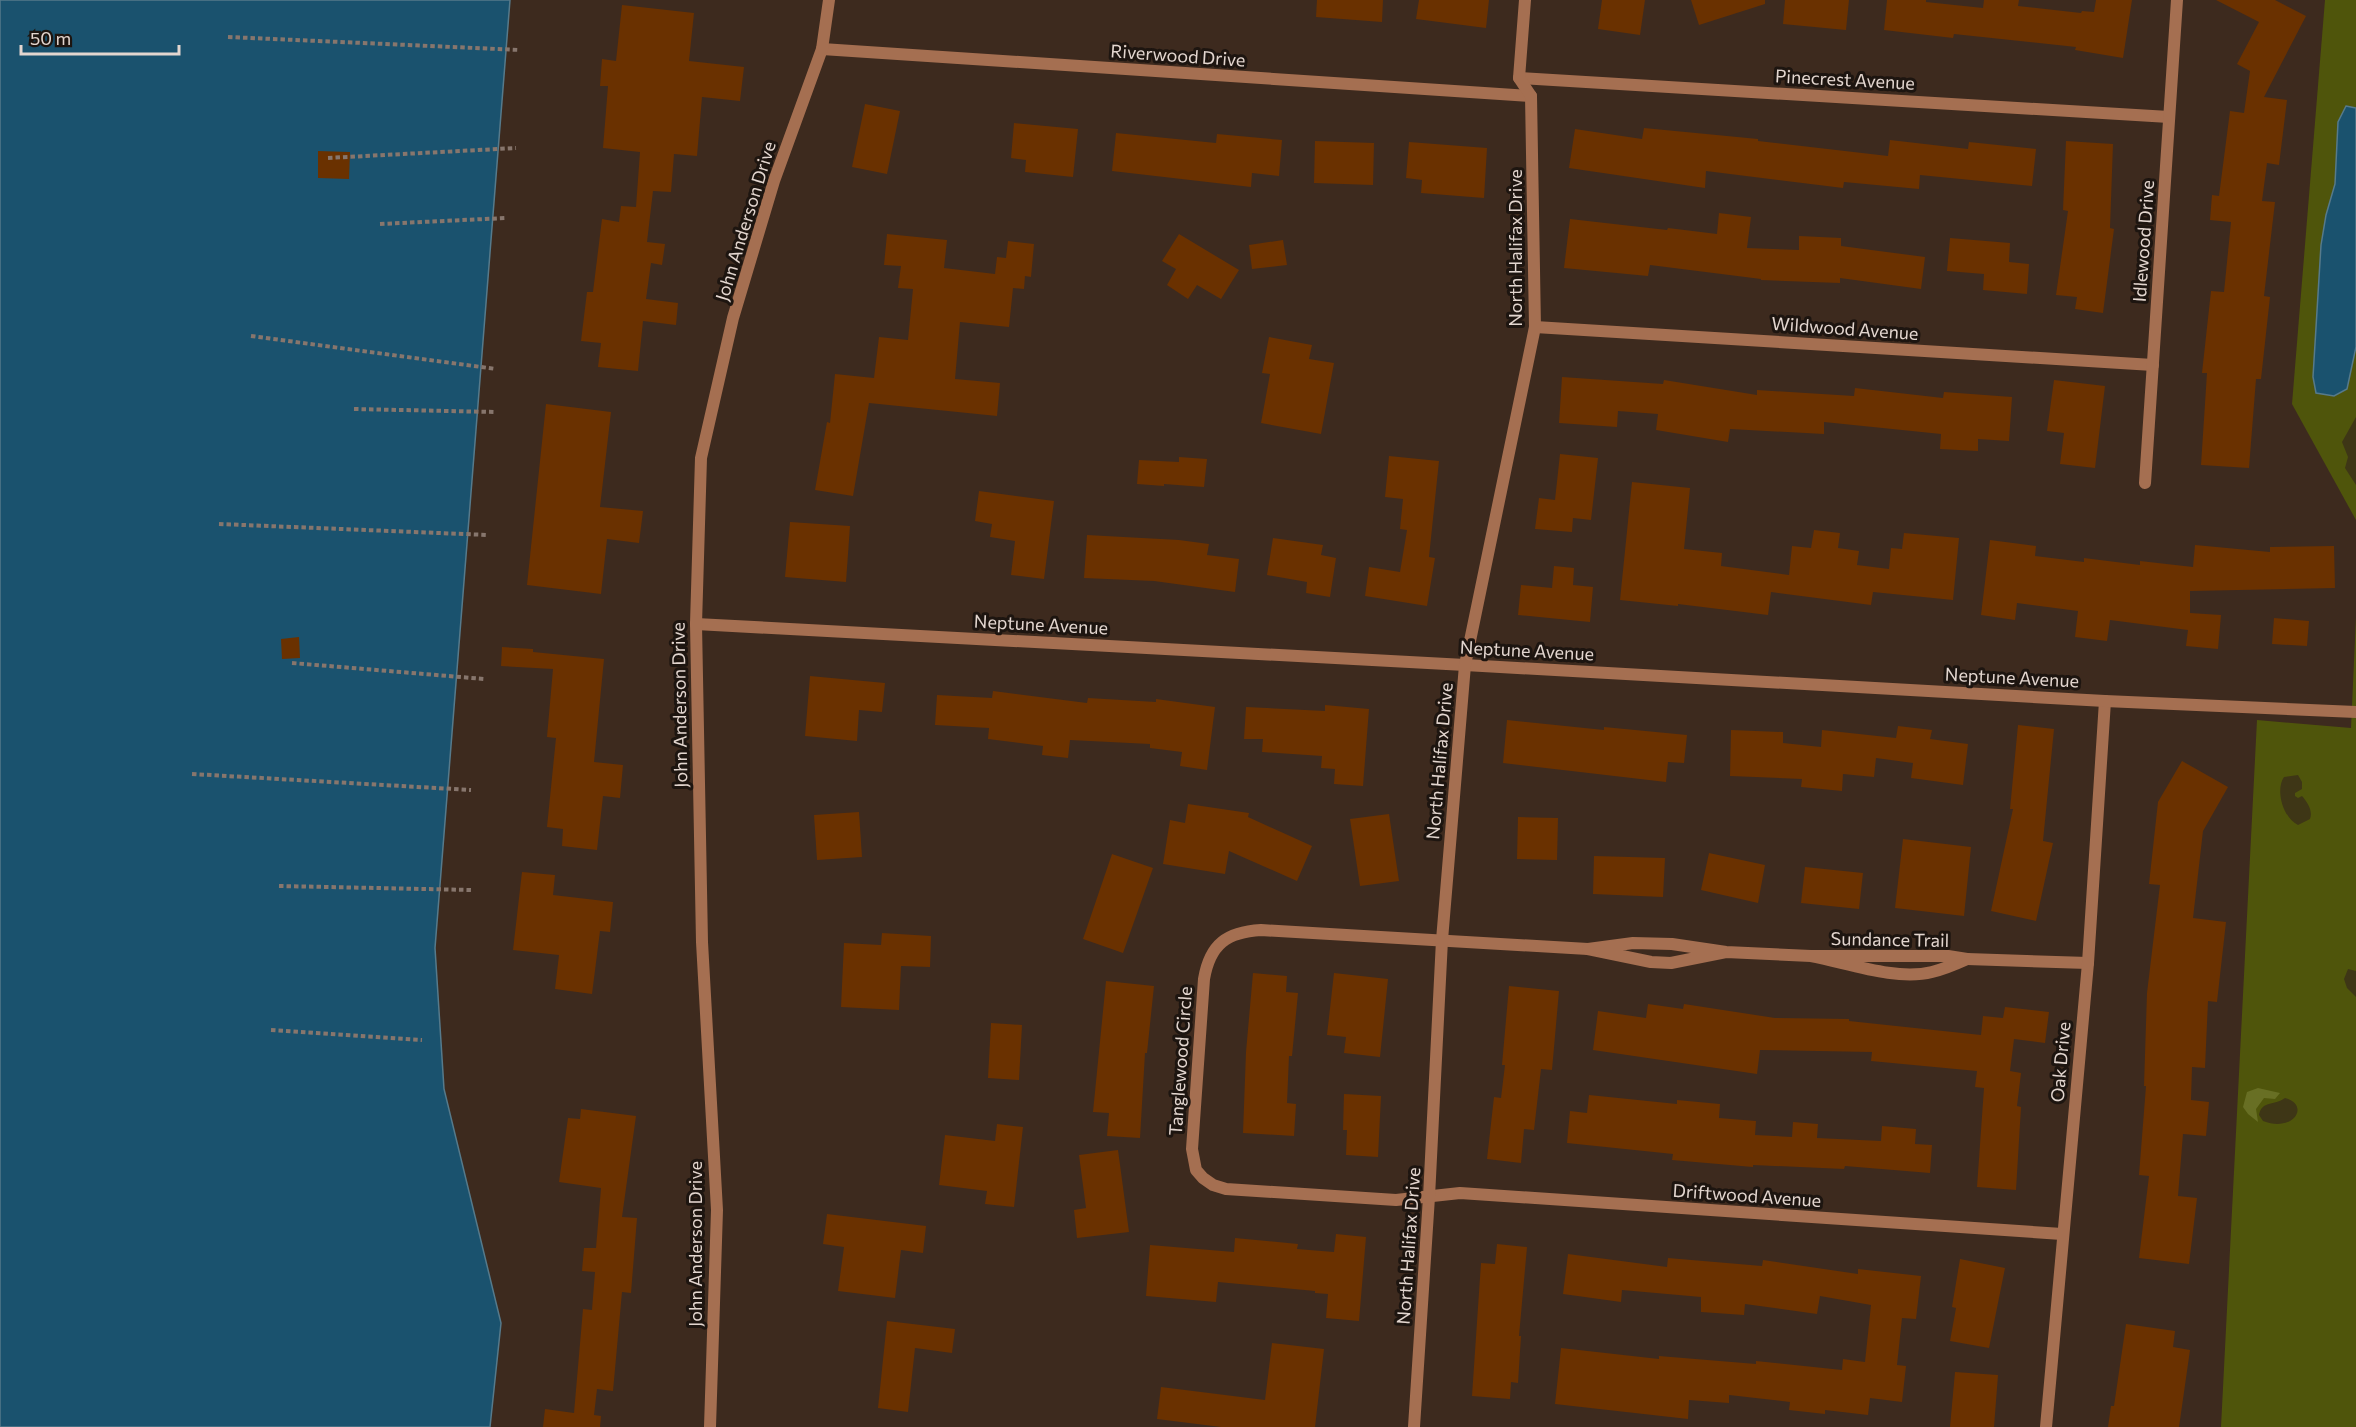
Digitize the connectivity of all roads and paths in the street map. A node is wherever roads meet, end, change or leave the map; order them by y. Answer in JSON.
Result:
{"nodes":[{"id":1,"x":829,"y":0,"type":"edge"},
{"id":2,"x":1525,"y":0,"type":"edge"},
{"id":3,"x":2177,"y":0,"type":"edge"},
{"id":4,"x":228,"y":37,"type":"dead end"},
{"id":5,"x":822,"y":49,"type":"junction"},
{"id":6,"x":520,"y":50,"type":"dead end"},
{"id":7,"x":1519,"y":78,"type":"junction"},
{"id":8,"x":1531,"y":96,"type":"junction"},
{"id":9,"x":2169,"y":117,"type":"junction"},
{"id":10,"x":516,"y":148,"type":"dead end"},
{"id":11,"x":328,"y":158,"type":"dead end"},
{"id":12,"x":506,"y":218,"type":"dead end"},
{"id":13,"x":380,"y":224,"type":"dead end"},
{"id":14,"x":1535,"y":327,"type":"junction"},
{"id":15,"x":251,"y":336,"type":"dead end"},
{"id":16,"x":2152,"y":365,"type":"junction"},
{"id":17,"x":496,"y":369,"type":"dead end"},
{"id":18,"x":354,"y":409,"type":"dead end"},
{"id":19,"x":495,"y":412,"type":"dead end"},
{"id":20,"x":2145,"y":483,"type":"dead end"},
{"id":21,"x":219,"y":524,"type":"dead end"},
{"id":22,"x":488,"y":535,"type":"dead end"},
{"id":23,"x":696,"y":624,"type":"junction"},
{"id":24,"x":292,"y":663,"type":"dead end"},
{"id":25,"x":1465,"y":665,"type":"junction"},
{"id":26,"x":484,"y":679,"type":"dead end"},
{"id":27,"x":2105,"y":700,"type":"junction"},
{"id":28,"x":2356,"y":712,"type":"edge"},
{"id":29,"x":192,"y":774,"type":"dead end"},
{"id":30,"x":471,"y":790,"type":"dead end"},
{"id":31,"x":279,"y":886,"type":"dead end"},
{"id":32,"x":472,"y":890,"type":"dead end"},
{"id":33,"x":1442,"y":940,"type":"junction"},
{"id":34,"x":1588,"y":949,"type":"junction"},
{"id":35,"x":1726,"y":952,"type":"junction"},
{"id":36,"x":1811,"y":956,"type":"junction"},
{"id":37,"x":1967,"y":959,"type":"junction"},
{"id":38,"x":2088,"y":963,"type":"junction"},
{"id":39,"x":271,"y":1030,"type":"dead end"},
{"id":40,"x":422,"y":1040,"type":"dead end"},
{"id":41,"x":1429,"y":1197,"type":"junction"},
{"id":42,"x":2062,"y":1234,"type":"junction"},
{"id":43,"x":710,"y":1427,"type":"edge"},
{"id":44,"x":1414,"y":1427,"type":"edge"},
{"id":45,"x":2046,"y":1427,"type":"edge"}],
"edges":[{"from":1,"to":5,"type":"street","name":"John Anderson Drive"},
{"from":2,"to":7,"type":"street"},
{"from":3,"to":9,"type":"street","name":"Idlewood Drive"},
{"from":4,"to":6,"type":"path"},
{"from":5,"to":8,"type":"street","name":"Riverwood Drive"},
{"from":5,"to":23,"type":"street","name":"John Anderson Drive"},
{"from":7,"to":8,"type":"street"},
{"from":7,"to":9,"type":"street","name":"Pinecrest Avenue"},
{"from":8,"to":14,"type":"street","name":"North Halifax Drive"},
{"from":9,"to":16,"type":"street","name":"Idlewood Drive"},
{"from":10,"to":11,"type":"path"},
{"from":12,"to":13,"type":"path"},
{"from":14,"to":16,"type":"street","name":"Wildwood Avenue"},
{"from":14,"to":25,"type":"street","name":"North Halifax Drive"},
{"from":15,"to":17,"type":"path"},
{"from":16,"to":20,"type":"street","name":"Idlewood Drive"},
{"from":18,"to":19,"type":"path"},
{"from":21,"to":22,"type":"path"},
{"from":23,"to":25,"type":"street","name":"Neptune Avenue"},
{"from":23,"to":43,"type":"street","name":"John Anderson Drive"},
{"from":24,"to":26,"type":"path"},
{"from":25,"to":27,"type":"street","name":"Neptune Avenue"},
{"from":25,"to":33,"type":"street","name":"North Halifax Drive"},
{"from":27,"to":28,"type":"street","name":"Neptune Avenue"},
{"from":27,"to":38,"type":"street","name":"Oak Drive"},
{"from":29,"to":30,"type":"path"},
{"from":31,"to":32,"type":"path"},
{"from":33,"to":34,"type":"street","name":"Sundance Trail"},
{"from":33,"to":41,"type":"street","name":"North Halifax Drive"},
{"from":33,"to":41,"type":"street","name":"Tanglewood Circle"},
{"from":34,"to":35,"type":"street","name":"Sundance Trail"},
{"from":34,"to":35,"type":"street","name":"Sundance Trail"},
{"from":35,"to":36,"type":"street","name":"Sundance Trail"},
{"from":36,"to":37,"type":"street","name":"Sundance Trail"},
{"from":36,"to":37,"type":"street","name":"Sundance Trail"},
{"from":37,"to":38,"type":"street","name":"Sundance Trail"},
{"from":38,"to":42,"type":"street","name":"Oak Drive"},
{"from":39,"to":40,"type":"path"},
{"from":41,"to":42,"type":"street","name":"Driftwood Avenue"},
{"from":41,"to":44,"type":"street","name":"North Halifax Drive"},
{"from":42,"to":45,"type":"street","name":"Oak Drive"}]}
